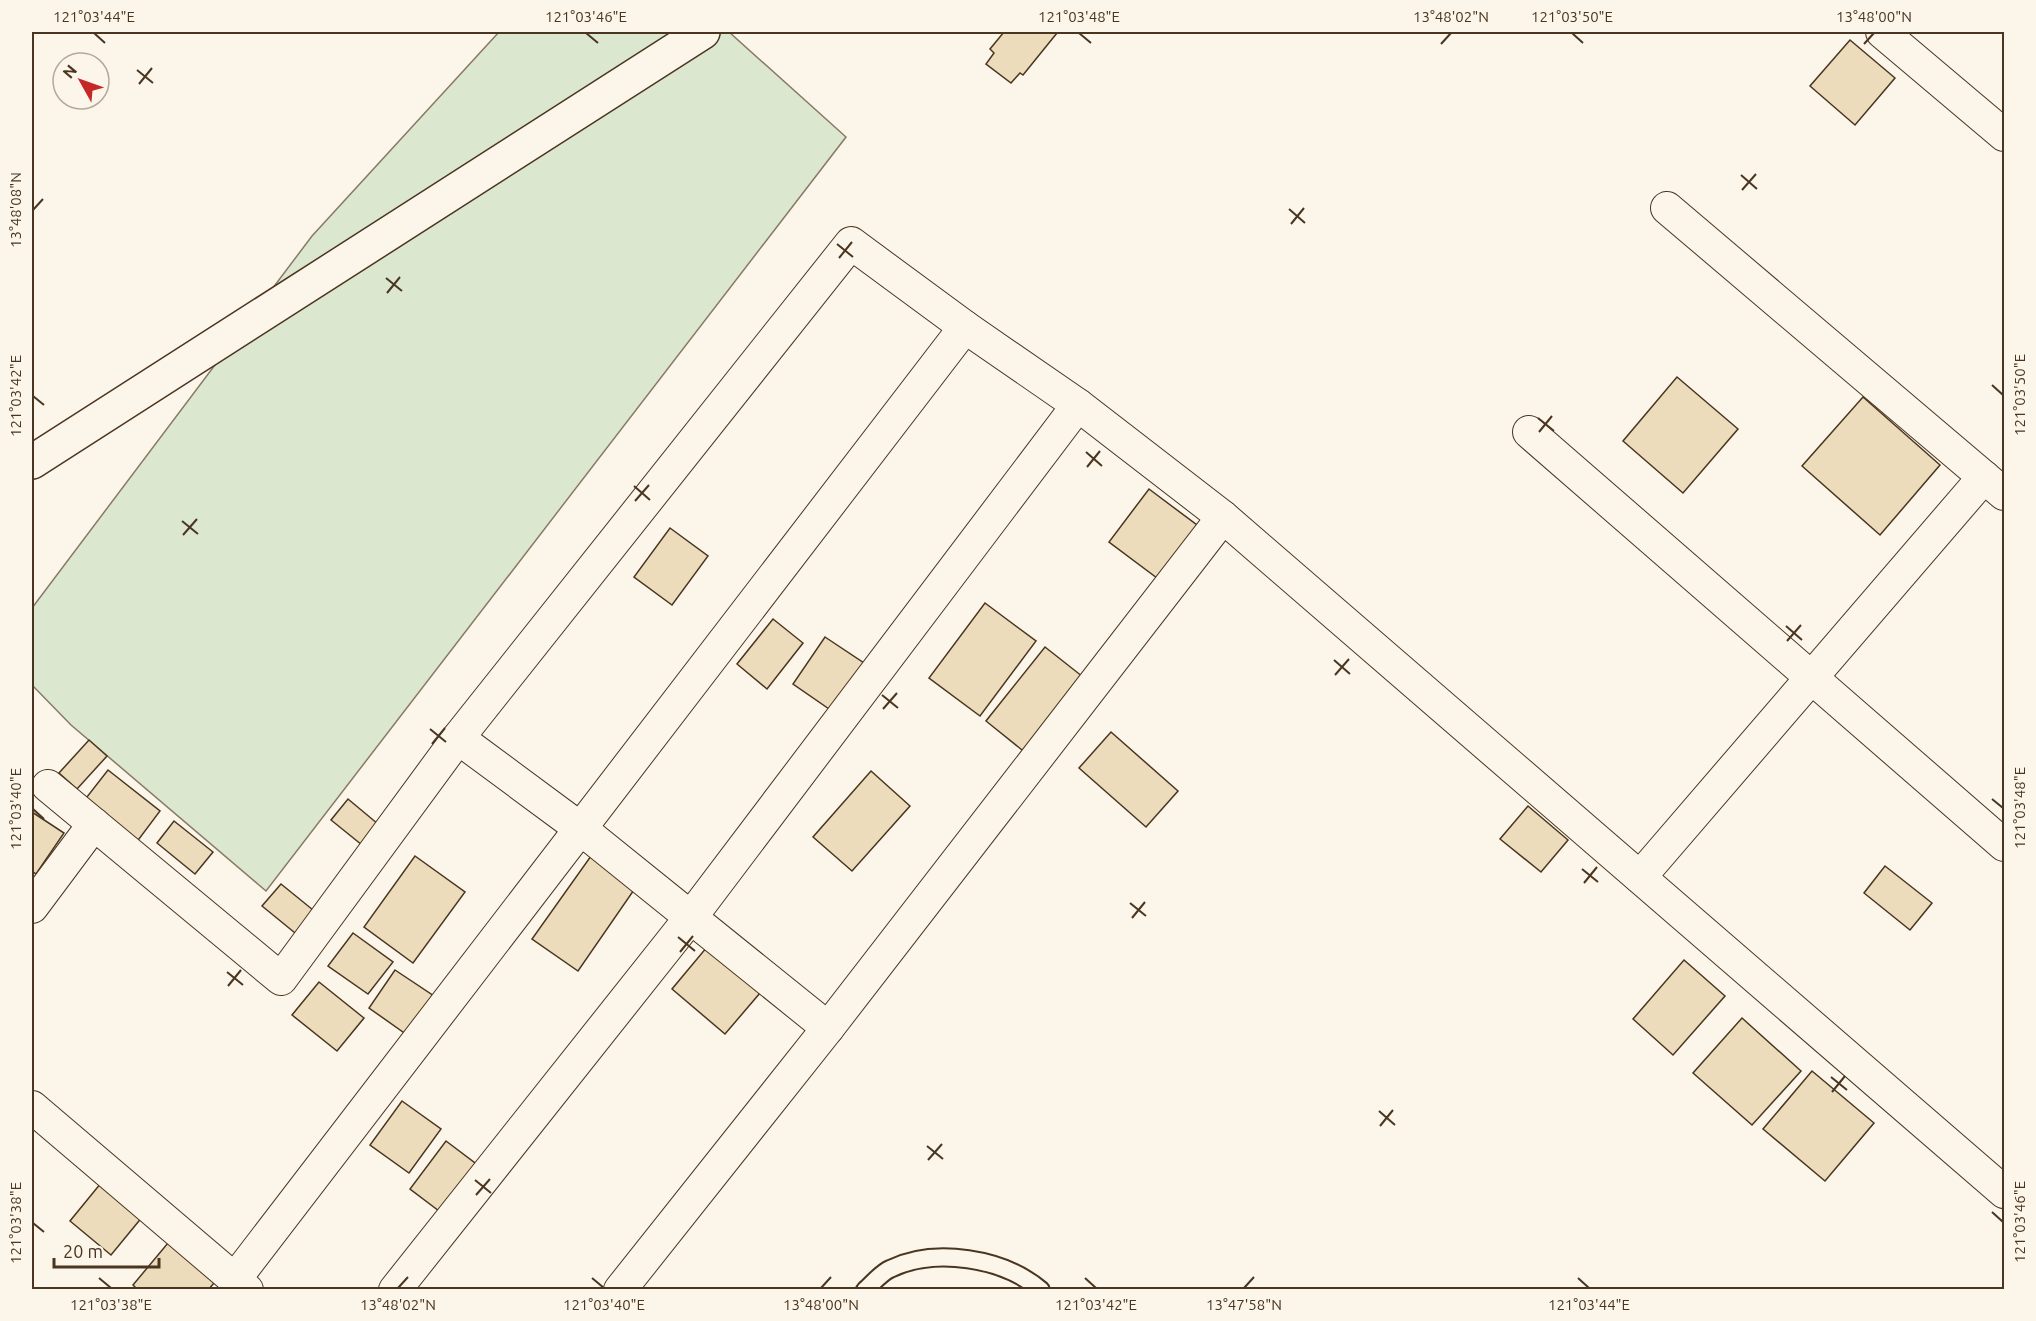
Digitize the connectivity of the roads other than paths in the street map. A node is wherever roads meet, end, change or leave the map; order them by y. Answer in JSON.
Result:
{"nodes":[{"id":1,"x":703,"y":32,"type":"edge"},
{"id":2,"x":1882,"y":32,"type":"edge"},
{"id":3,"x":2004,"y":135,"type":"edge"},
{"id":4,"x":1667,"y":208,"type":"dead end"},
{"id":5,"x":965,"y":327,"type":"junction"},
{"id":6,"x":1078,"y":405,"type":"junction"},
{"id":7,"x":1529,"y":432,"type":"dead end"},
{"id":8,"x":32,"y":462,"type":"edge"},
{"id":9,"x":1994,"y":486,"type":"edge"},
{"id":10,"x":1223,"y":517,"type":"junction"},
{"id":11,"x":1811,"y":678,"type":"junction"},
{"id":12,"x":458,"y":738,"type":"junction"},
{"id":13,"x":48,"y":786,"type":"dead end"},
{"id":14,"x":94,"y":824,"type":"junction"},
{"id":15,"x":581,"y":829,"type":"junction"},
{"id":16,"x":2004,"y":845,"type":"edge"},
{"id":17,"x":1640,"y":877,"type":"junction"},
{"id":18,"x":32,"y":908,"type":"edge"},
{"id":19,"x":691,"y":917,"type":"junction"},
{"id":20,"x":828,"y":1028,"type":"junction"},
{"id":21,"x":32,"y":1107,"type":"edge"},
{"id":22,"x":2004,"y":1192,"type":"edge"},
{"id":23,"x":241,"y":1284,"type":"edge"},
{"id":24,"x":395,"y":1290,"type":"edge"},
{"id":25,"x":620,"y":1290,"type":"edge"},
{"id":26,"x":865,"y":1290,"type":"edge"},
{"id":27,"x":1041,"y":1290,"type":"edge"}],
"edges":[{"from":1,"to":8,"type":"main road"},
{"from":2,"to":3,"type":"street"},
{"from":4,"to":9,"type":"street"},
{"from":5,"to":6,"type":"street"},
{"from":5,"to":12,"type":"street"},
{"from":5,"to":15,"type":"street"},
{"from":6,"to":10,"type":"street"},
{"from":6,"to":19,"type":"street"},
{"from":7,"to":11,"type":"street"},
{"from":9,"to":11,"type":"street"},
{"from":10,"to":17,"type":"street"},
{"from":10,"to":20,"type":"street"},
{"from":11,"to":16,"type":"street"},
{"from":11,"to":17,"type":"street"},
{"from":12,"to":14,"type":"street"},
{"from":12,"to":15,"type":"street"},
{"from":13,"to":14,"type":"street"},
{"from":14,"to":18,"type":"street"},
{"from":15,"to":19,"type":"street"},
{"from":15,"to":23,"type":"street"},
{"from":17,"to":22,"type":"street"},
{"from":19,"to":20,"type":"street"},
{"from":19,"to":24,"type":"street"},
{"from":20,"to":25,"type":"street"},
{"from":21,"to":23,"type":"street"},
{"from":26,"to":27,"type":"lane"}]}
